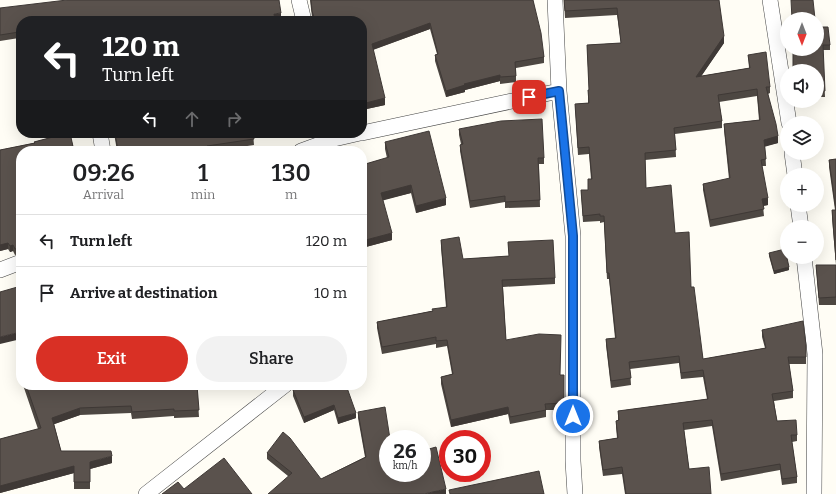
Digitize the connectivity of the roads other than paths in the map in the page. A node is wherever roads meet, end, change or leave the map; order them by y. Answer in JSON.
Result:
{"nodes":[{"id":1,"x":299,"y":0,"type":"edge"},
{"id":2,"x":555,"y":0,"type":"edge"},
{"id":3,"x":770,"y":0,"type":"edge"},
{"id":4,"x":303,"y":16,"type":"edge"},
{"id":5,"x":559,"y":91,"type":"junction"},
{"id":6,"x":788,"y":116,"type":"edge"},
{"id":7,"x":367,"y":132,"type":"edge"},
{"id":8,"x":329,"y":138,"type":"edge"},
{"id":9,"x":312,"y":146,"type":"edge"},
{"id":10,"x":16,"y":264,"type":"edge"},
{"id":11,"x":805,"y":264,"type":"edge"},
{"id":12,"x":0,"y":270,"type":"edge"},
{"id":13,"x":279,"y":390,"type":"edge"},
{"id":14,"x":146,"y":494,"type":"edge"},
{"id":15,"x":575,"y":494,"type":"edge"},
{"id":16,"x":814,"y":494,"type":"edge"}],
"edges":[{"from":1,"to":4,"type":"street"},
{"from":2,"to":5,"type":"street"},
{"from":3,"to":6,"type":"street"},
{"from":5,"to":7,"type":"street"},
{"from":5,"to":15,"type":"street"},
{"from":8,"to":9,"type":"street"},
{"from":10,"to":12,"type":"street"},
{"from":11,"to":16,"type":"street"},
{"from":13,"to":14,"type":"street"}]}
